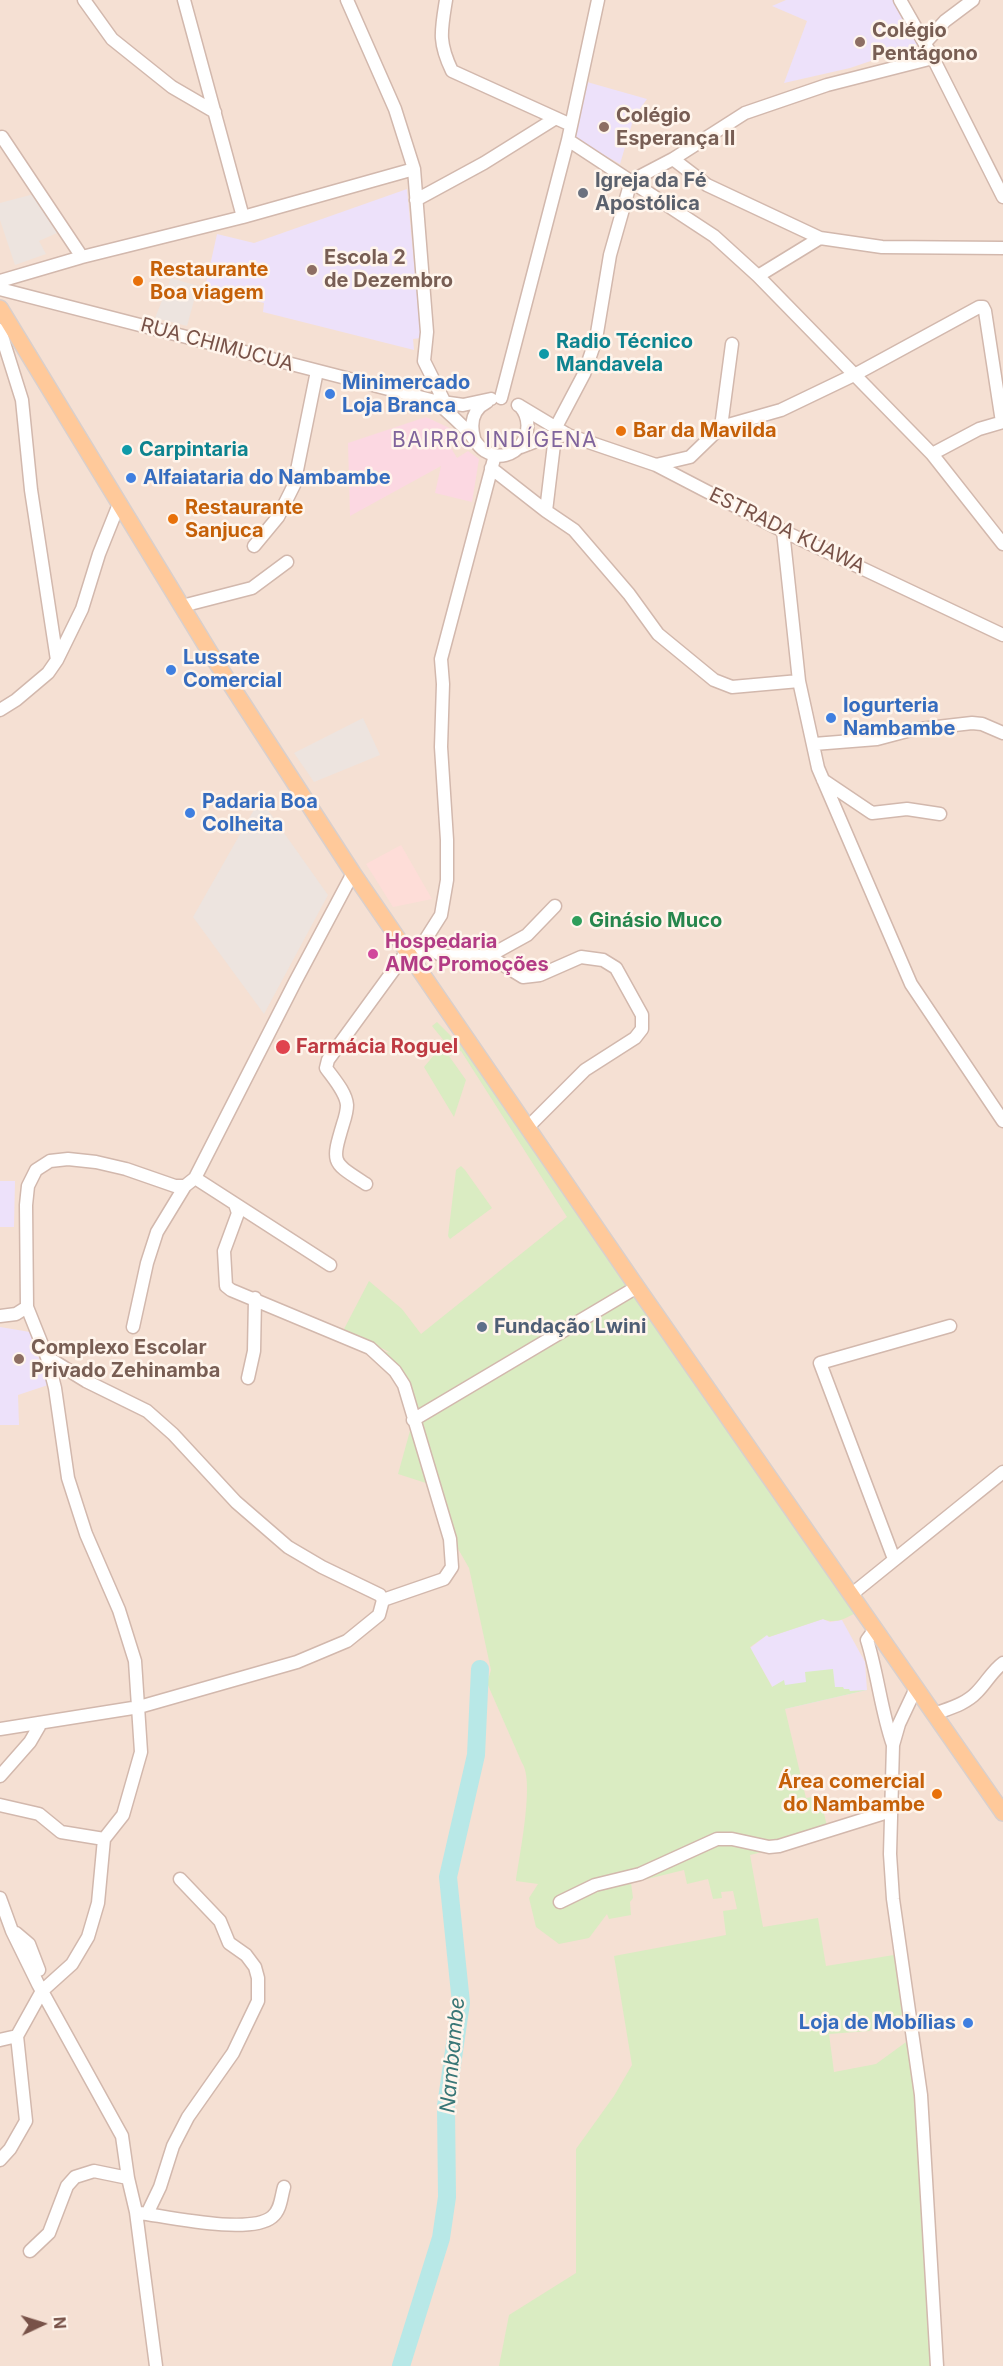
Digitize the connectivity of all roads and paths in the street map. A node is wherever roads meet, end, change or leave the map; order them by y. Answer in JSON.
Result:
{"nodes":[{"id":1,"x":84,"y":0,"type":"edge"},
{"id":2,"x":184,"y":0,"type":"edge"},
{"id":3,"x":347,"y":0,"type":"edge"},
{"id":4,"x":446,"y":0,"type":"edge"},
{"id":5,"x":598,"y":0,"type":"edge"},
{"id":6,"x":900,"y":0,"type":"edge"},
{"id":7,"x":973,"y":0,"type":"edge"},
{"id":8,"x":925,"y":43,"type":"junction"},
{"id":9,"x":933,"y":58,"type":"junction"},
{"id":10,"x":215,"y":112,"type":"junction"},
{"id":11,"x":556,"y":118,"type":"junction"},
{"id":12,"x":571,"y":125,"type":"junction"},
{"id":13,"x":2,"y":137,"type":"dead end"},
{"id":14,"x":567,"y":140,"type":"junction"},
{"id":15,"x":673,"y":159,"type":"junction"},
{"id":16,"x":414,"y":169,"type":"junction"},
{"id":17,"x":632,"y":182,"type":"junction"},
{"id":18,"x":1003,"y":197,"type":"edge"},
{"id":19,"x":416,"y":200,"type":"junction"},
{"id":20,"x":243,"y":218,"type":"junction"},
{"id":21,"x":820,"y":237,"type":"junction"},
{"id":22,"x":1003,"y":248,"type":"edge"},
{"id":23,"x":82,"y":257,"type":"junction"},
{"id":24,"x":758,"y":276,"type":"junction"},
{"id":25,"x":0,"y":281,"type":"edge"},
{"id":26,"x":0,"y":288,"type":"edge"},
{"id":27,"x":0,"y":308,"type":"edge"},
{"id":28,"x":0,"y":330,"type":"edge"},
{"id":29,"x":732,"y":344,"type":"dead end"},
{"id":30,"x":317,"y":371,"type":"junction"},
{"id":31,"x":856,"y":374,"type":"junction"},
{"id":32,"x":496,"y":399,"type":"junction"},
{"id":33,"x":440,"y":402,"type":"junction"},
{"id":34,"x":518,"y":405,"type":"junction"},
{"id":35,"x":1002,"y":422,"type":"edge"},
{"id":36,"x":721,"y":427,"type":"junction"},
{"id":37,"x":556,"y":432,"type":"junction"},
{"id":38,"x":474,"y":438,"type":"junction"},
{"id":39,"x":520,"y":447,"type":"junction"},
{"id":40,"x":932,"y":454,"type":"junction"},
{"id":41,"x":495,"y":455,"type":"junction"},
{"id":42,"x":656,"y":465,"type":"junction"},
{"id":43,"x":491,"y":468,"type":"junction"},
{"id":44,"x":119,"y":504,"type":"junction"},
{"id":45,"x":546,"y":511,"type":"junction"},
{"id":46,"x":783,"y":531,"type":"junction"},
{"id":47,"x":1003,"y":544,"type":"edge"},
{"id":48,"x":254,"y":546,"type":"dead end"},
{"id":49,"x":287,"y":562,"type":"dead end"},
{"id":50,"x":182,"y":606,"type":"junction"},
{"id":51,"x":1003,"y":635,"type":"edge"},
{"id":52,"x":57,"y":660,"type":"junction"},
{"id":53,"x":799,"y":681,"type":"junction"},
{"id":54,"x":0,"y":710,"type":"edge"},
{"id":55,"x":1003,"y":733,"type":"edge"},
{"id":56,"x":814,"y":744,"type":"junction"},
{"id":57,"x":823,"y":780,"type":"junction"},
{"id":58,"x":940,"y":814,"type":"dead end"},
{"id":59,"x":353,"y":873,"type":"junction"},
{"id":60,"x":555,"y":906,"type":"dead end"},
{"id":61,"x":422,"y":945,"type":"junction"},
{"id":62,"x":406,"y":953,"type":"junction"},
{"id":63,"x":489,"y":956,"type":"junction"},
{"id":64,"x":416,"y":966,"type":"junction"},
{"id":65,"x":1003,"y":1121,"type":"edge"},
{"id":66,"x":528,"y":1127,"type":"junction"},
{"id":67,"x":195,"y":1178,"type":"junction"},
{"id":68,"x":366,"y":1184,"type":"dead end"},
{"id":69,"x":185,"y":1186,"type":"junction"},
{"id":70,"x":235,"y":1204,"type":"junction"},
{"id":71,"x":330,"y":1265,"type":"dead end"},
{"id":72,"x":637,"y":1287,"type":"junction"},
{"id":73,"x":255,"y":1298,"type":"junction"},
{"id":74,"x":27,"y":1306,"type":"junction"},
{"id":75,"x":0,"y":1316,"type":"edge"},
{"id":76,"x":950,"y":1326,"type":"dead end"},
{"id":77,"x":133,"y":1327,"type":"dead end"},
{"id":78,"x":47,"y":1357,"type":"junction"},
{"id":79,"x":248,"y":1378,"type":"dead end"},
{"id":80,"x":413,"y":1420,"type":"junction"},
{"id":81,"x":1003,"y":1472,"type":"edge"},
{"id":82,"x":894,"y":1559,"type":"junction"},
{"id":83,"x":852,"y":1594,"type":"junction"},
{"id":84,"x":383,"y":1600,"type":"junction"},
{"id":85,"x":875,"y":1629,"type":"junction"},
{"id":86,"x":1003,"y":1663,"type":"edge"},
{"id":87,"x":916,"y":1688,"type":"junction"},
{"id":88,"x":139,"y":1707,"type":"junction"},
{"id":89,"x":934,"y":1714,"type":"junction"},
{"id":90,"x":41,"y":1723,"type":"junction"},
{"id":91,"x":0,"y":1729,"type":"edge"},
{"id":92,"x":893,"y":1745,"type":"junction"},
{"id":93,"x":0,"y":1776,"type":"edge"},
{"id":94,"x":0,"y":1805,"type":"edge"},
{"id":95,"x":891,"y":1811,"type":"junction"},
{"id":96,"x":1003,"y":1813,"type":"edge"},
{"id":97,"x":104,"y":1839,"type":"junction"},
{"id":98,"x":180,"y":1879,"type":"dead end"},
{"id":99,"x":0,"y":1898,"type":"edge"},
{"id":100,"x":560,"y":1902,"type":"dead end"},
{"id":101,"x":3,"y":1914,"type":"edge"},
{"id":102,"x":40,"y":1987,"type":"junction"},
{"id":103,"x":17,"y":2036,"type":"junction"},
{"id":104,"x":0,"y":2040,"type":"edge"},
{"id":105,"x":0,"y":2160,"type":"edge"},
{"id":106,"x":128,"y":2178,"type":"junction"},
{"id":107,"x":284,"y":2187,"type":"dead end"},
{"id":108,"x":142,"y":2213,"type":"junction"},
{"id":109,"x":30,"y":2251,"type":"dead end"},
{"id":110,"x":156,"y":2366,"type":"edge"},
{"id":111,"x":937,"y":2366,"type":"edge"}],
"edges":[{"from":1,"to":10,"type":"street"},
{"from":2,"to":10,"type":"street"},
{"from":3,"to":16,"type":"street"},
{"from":4,"to":11,"type":"street"},
{"from":5,"to":12,"type":"street"},
{"from":6,"to":8,"type":"street"},
{"from":7,"to":8,"type":"street"},
{"from":8,"to":9,"type":"street"},
{"from":9,"to":15,"type":"street"},
{"from":9,"to":18,"type":"street"},
{"from":10,"to":20,"type":"street"},
{"from":11,"to":12,"type":"street"},
{"from":11,"to":19,"type":"street"},
{"from":12,"to":14,"type":"street"},
{"from":13,"to":23,"type":"street"},
{"from":14,"to":17,"type":"street"},
{"from":14,"to":32,"type":"street"},
{"from":15,"to":17,"type":"street"},
{"from":15,"to":21,"type":"street"},
{"from":16,"to":19,"type":"street"},
{"from":16,"to":20,"type":"street"},
{"from":17,"to":24,"type":"street"},
{"from":17,"to":37,"type":"street"},
{"from":19,"to":33,"type":"street"},
{"from":20,"to":23,"type":"street"},
{"from":21,"to":22,"type":"street"},
{"from":21,"to":24,"type":"street"},
{"from":23,"to":25,"type":"street"},
{"from":24,"to":31,"type":"street"},
{"from":26,"to":30,"type":"street","name":"RUA CHIMUCUA"},
{"from":27,"to":44,"type":"main road"},
{"from":28,"to":52,"type":"street"},
{"from":29,"to":36,"type":"street"},
{"from":30,"to":33,"type":"street","name":"RUA CHIMUCUA"},
{"from":30,"to":48,"type":"street"},
{"from":31,"to":35,"type":"street"},
{"from":31,"to":36,"type":"street"},
{"from":31,"to":40,"type":"street"},
{"from":32,"to":33,"type":"street","name":"RUA CHIMUCUA"},
{"from":32,"to":34,"type":"street"},
{"from":32,"to":38,"type":"street"},
{"from":33,"to":38,"type":"street","name":"RUA CHIMUCUA"},
{"from":34,"to":37,"type":"street"},
{"from":34,"to":39,"type":"street"},
{"from":35,"to":40,"type":"street"},
{"from":36,"to":42,"type":"street"},
{"from":37,"to":39,"type":"street"},
{"from":37,"to":42,"type":"street","name":"ESTRADA KUAWA"},
{"from":37,"to":45,"type":"street"},
{"from":38,"to":41,"type":"street","name":"RUA CHIMUCUA"},
{"from":39,"to":41,"type":"street"},
{"from":40,"to":47,"type":"street"},
{"from":41,"to":43,"type":"street"},
{"from":42,"to":46,"type":"street","name":"ESTRADA KUAWA"},
{"from":43,"to":45,"type":"street"},
{"from":43,"to":61,"type":"street"},
{"from":44,"to":50,"type":"main road"},
{"from":44,"to":52,"type":"street"},
{"from":45,"to":53,"type":"street"},
{"from":46,"to":51,"type":"street","name":"ESTRADA KUAWA"},
{"from":46,"to":53,"type":"street"},
{"from":49,"to":50,"type":"street"},
{"from":50,"to":59,"type":"main road"},
{"from":52,"to":54,"type":"street"},
{"from":53,"to":56,"type":"street"},
{"from":55,"to":56,"type":"street"},
{"from":56,"to":57,"type":"street"},
{"from":57,"to":58,"type":"street"},
{"from":57,"to":65,"type":"street"},
{"from":59,"to":62,"type":"main road"},
{"from":59,"to":67,"type":"street"},
{"from":60,"to":63,"type":"street"},
{"from":61,"to":63,"type":"street"},
{"from":61,"to":64,"type":"street"},
{"from":62,"to":64,"type":"main road"},
{"from":62,"to":68,"type":"street"},
{"from":63,"to":66,"type":"street"},
{"from":64,"to":66,"type":"main road"},
{"from":66,"to":72,"type":"main road"},
{"from":67,"to":69,"type":"street"},
{"from":67,"to":70,"type":"street"},
{"from":69,"to":74,"type":"street"},
{"from":69,"to":77,"type":"street"},
{"from":70,"to":71,"type":"street"},
{"from":70,"to":73,"type":"street"},
{"from":72,"to":80,"type":"street"},
{"from":72,"to":83,"type":"main road"},
{"from":73,"to":79,"type":"street"},
{"from":73,"to":80,"type":"street"},
{"from":74,"to":75,"type":"street"},
{"from":74,"to":78,"type":"street"},
{"from":76,"to":82,"type":"street"},
{"from":78,"to":84,"type":"street"},
{"from":78,"to":88,"type":"street"},
{"from":80,"to":84,"type":"street"},
{"from":81,"to":82,"type":"street"},
{"from":82,"to":83,"type":"street"},
{"from":83,"to":85,"type":"main road"},
{"from":84,"to":88,"type":"street"},
{"from":85,"to":87,"type":"main road"},
{"from":85,"to":92,"type":"street"},
{"from":86,"to":89,"type":"street"},
{"from":87,"to":89,"type":"main road"},
{"from":87,"to":92,"type":"street"},
{"from":88,"to":90,"type":"street"},
{"from":88,"to":97,"type":"street"},
{"from":89,"to":96,"type":"main road"},
{"from":90,"to":91,"type":"street"},
{"from":90,"to":93,"type":"street"},
{"from":92,"to":95,"type":"street"},
{"from":94,"to":97,"type":"street"},
{"from":95,"to":100,"type":"street"},
{"from":95,"to":111,"type":"street"},
{"from":97,"to":102,"type":"street"},
{"from":98,"to":108,"type":"street"},
{"from":99,"to":101,"type":"street"},
{"from":101,"to":102,"type":"street"},
{"from":102,"to":103,"type":"street"},
{"from":102,"to":106,"type":"street"},
{"from":103,"to":104,"type":"street"},
{"from":103,"to":105,"type":"street"},
{"from":106,"to":108,"type":"street"},
{"from":106,"to":109,"type":"street"},
{"from":107,"to":108,"type":"street"},
{"from":108,"to":110,"type":"street"}]}
